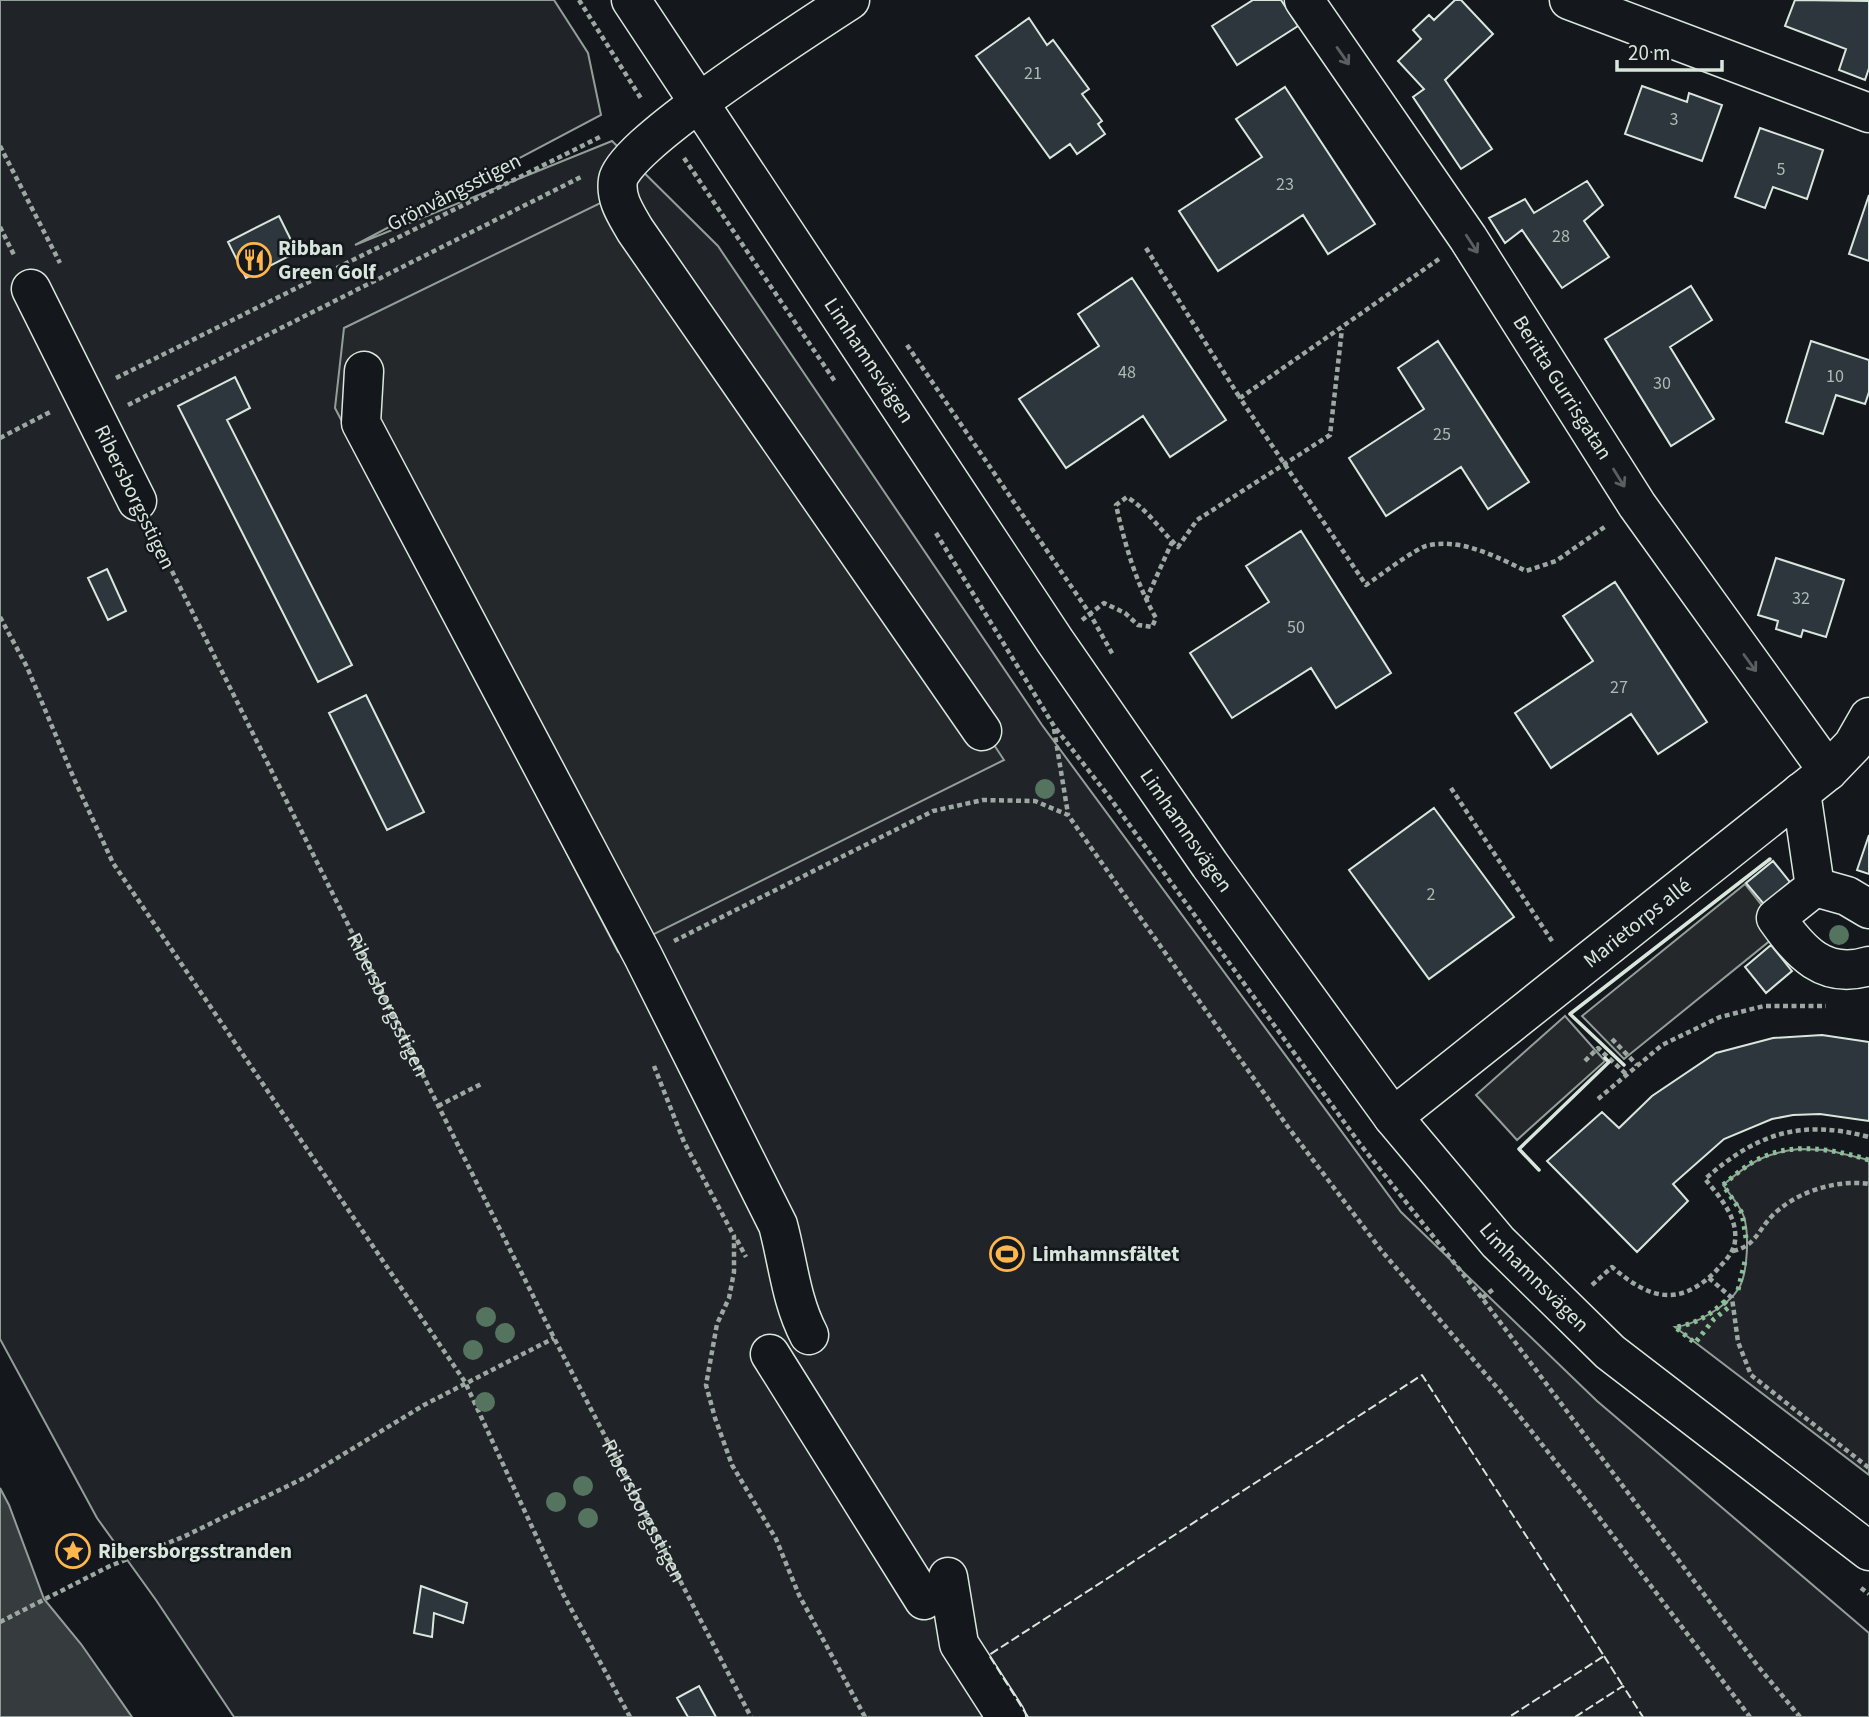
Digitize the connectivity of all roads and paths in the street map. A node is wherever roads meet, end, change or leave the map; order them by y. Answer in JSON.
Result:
{"nodes":[{"id":1,"x":579,"y":0,"type":"edge"},
{"id":2,"x":631,"y":0,"type":"edge"},
{"id":3,"x":850,"y":0,"type":"edge"},
{"id":4,"x":1569,"y":0,"type":"edge"},
{"id":5,"x":1306,"y":1,"type":"edge"},
{"id":6,"x":640,"y":98,"type":"junction"},
{"id":7,"x":698,"y":104,"type":"junction"},
{"id":8,"x":633,"y":106,"type":"dead end"},
{"id":9,"x":1869,"y":113,"type":"edge"},
{"id":10,"x":664,"y":129,"type":"junction"},
{"id":11,"x":619,"y":147,"type":"junction"},
{"id":12,"x":1468,"y":238,"type":"junction"},
{"id":13,"x":1146,"y":248,"type":"dead end"},
{"id":14,"x":31,"y":289,"type":"dead end"},
{"id":15,"x":1342,"y":328,"type":"junction"},
{"id":16,"x":900,"y":335,"type":"dead end"},
{"id":17,"x":363,"y":371,"type":"dead end"},
{"id":18,"x":1240,"y":398,"type":"junction"},
{"id":19,"x":91,"y":407,"type":"junction"},
{"id":20,"x":0,"y":438,"type":"edge"},
{"id":21,"x":1284,"y":464,"type":"junction"},
{"id":22,"x":137,"y":501,"type":"joint"},
{"id":23,"x":1637,"y":505,"type":"junction"},
{"id":24,"x":1172,"y":542,"type":"junction"},
{"id":25,"x":1146,"y":600,"type":"junction"},
{"id":26,"x":1090,"y":614,"type":"junction"},
{"id":27,"x":0,"y":617,"type":"edge"},
{"id":28,"x":1055,"y":641,"type":"junction"},
{"id":29,"x":1116,"y":660,"type":"dead end"},
{"id":30,"x":1869,"y":717,"type":"edge"},
{"id":31,"x":1054,"y":726,"type":"dead end"},
{"id":32,"x":982,"y":732,"type":"dead end"},
{"id":33,"x":1814,"y":781,"type":"junction"},
{"id":34,"x":1451,"y":788,"type":"dead end"},
{"id":35,"x":1068,"y":815,"type":"junction"},
{"id":36,"x":1815,"y":887,"type":"junction"},
{"id":37,"x":1869,"y":909,"type":"edge"},
{"id":38,"x":643,"y":956,"type":"junction"},
{"id":39,"x":1869,"y":966,"type":"edge"},
{"id":40,"x":1573,"y":974,"type":"junction"},
{"id":41,"x":1831,"y":1007,"type":"dead end"},
{"id":42,"x":1612,"y":1039,"type":"dead end"},
{"id":43,"x":1585,"y":1061,"type":"dead end"},
{"id":44,"x":1637,"y":1065,"type":"junction"},
{"id":45,"x":1626,"y":1074,"type":"junction"},
{"id":46,"x":482,"y":1083,"type":"dead end"},
{"id":47,"x":1598,"y":1099,"type":"dead end"},
{"id":48,"x":438,"y":1106,"type":"junction"},
{"id":49,"x":1394,"y":1117,"type":"junction"},
{"id":50,"x":1869,"y":1138,"type":"edge"},
{"id":51,"x":1360,"y":1144,"type":"dead end"},
{"id":52,"x":1869,"y":1184,"type":"edge"},
{"id":53,"x":1732,"y":1251,"type":"junction"},
{"id":54,"x":1709,"y":1278,"type":"junction"},
{"id":55,"x":1598,"y":1295,"type":"dead end"},
{"id":56,"x":809,"y":1335,"type":"dead end"},
{"id":57,"x":554,"y":1338,"type":"junction"},
{"id":58,"x":770,"y":1354,"type":"dead end"},
{"id":59,"x":465,"y":1382,"type":"junction"},
{"id":60,"x":1869,"y":1468,"type":"edge"},
{"id":61,"x":1869,"y":1551,"type":"edge"},
{"id":62,"x":0,"y":1622,"type":"edge"},
{"id":63,"x":630,"y":1717,"type":"edge"},
{"id":64,"x":751,"y":1717,"type":"edge"},
{"id":65,"x":1006,"y":1717,"type":"edge"},
{"id":66,"x":1750,"y":1717,"type":"edge"},
{"id":67,"x":1800,"y":1717,"type":"edge"}],
"edges":[{"from":1,"to":6,"type":"path"},
{"from":2,"to":7,"type":"street","name":"Limhamnsvägen"},
{"from":3,"to":7,"type":"street"},
{"from":4,"to":9,"type":"street"},
{"from":5,"to":12,"type":"street","name":"Beritta Gurrisgatan","one_way":true},
{"from":6,"to":8,"type":"path"},
{"from":6,"to":10,"type":"path"},
{"from":7,"to":10,"type":"street"},
{"from":7,"to":28,"type":"street","name":"Limhamnsvägen"},
{"from":10,"to":11,"type":"street"},
{"from":11,"to":19,"type":"path","name":"Grönvångsstigen"},
{"from":11,"to":19,"type":"path","name":"Grönvångsstigen"},
{"from":11,"to":32,"type":"street"},
{"from":12,"to":15,"type":"path"},
{"from":12,"to":23,"type":"street","name":"Beritta Gurrisgatan","one_way":true},
{"from":13,"to":18,"type":"path"},
{"from":14,"to":19,"type":"street","name":"Ribersborgsstigen"},
{"from":15,"to":18,"type":"path"},
{"from":15,"to":21,"type":"path"},
{"from":16,"to":26,"type":"path"},
{"from":17,"to":38,"type":"street"},
{"from":18,"to":21,"type":"path"},
{"from":19,"to":20,"type":"path"},
{"from":19,"to":22,"type":"street","name":"Ribersborgsstigen"},
{"from":21,"to":23,"type":"path"},
{"from":21,"to":24,"type":"path"},
{"from":22,"to":48,"type":"path","name":"Ribersborgsstigen"},
{"from":23,"to":33,"type":"street","name":"Beritta Gurrisgatan","one_way":true},
{"from":24,"to":25,"type":"path"},
{"from":24,"to":25,"type":"path"},
{"from":25,"to":26,"type":"path"},
{"from":26,"to":28,"type":"path"},
{"from":26,"to":29,"type":"path"},
{"from":27,"to":59,"type":"path"},
{"from":28,"to":49,"type":"street","name":"Limhamnsvägen"},
{"from":30,"to":33,"type":"street","name":"Marietorps allé"},
{"from":31,"to":35,"type":"path"},
{"from":33,"to":36,"type":"street"},
{"from":33,"to":40,"type":"street","name":"Marietorps allé"},
{"from":34,"to":40,"type":"path"},
{"from":35,"to":38,"type":"path"},
{"from":35,"to":66,"type":"path"},
{"from":36,"to":37,"type":"street"},
{"from":36,"to":39,"type":"street"},
{"from":38,"to":56,"type":"street"},
{"from":40,"to":49,"type":"street","name":"Marietorps allé"},
{"from":41,"to":44,"type":"path"},
{"from":42,"to":44,"type":"path"},
{"from":43,"to":45,"type":"path"},
{"from":44,"to":45,"type":"path"},
{"from":45,"to":47,"type":"path"},
{"from":46,"to":48,"type":"path"},
{"from":48,"to":57,"type":"path","name":"Ribersborgsstigen"},
{"from":49,"to":61,"type":"street","name":"Limhamnsvägen"},
{"from":50,"to":53,"type":"path"},
{"from":51,"to":67,"type":"path"},
{"from":52,"to":53,"type":"path"},
{"from":53,"to":54,"type":"path"},
{"from":54,"to":55,"type":"path"},
{"from":54,"to":60,"type":"path"},
{"from":57,"to":59,"type":"path"},
{"from":57,"to":64,"type":"path","name":"Ribersborgsstigen"},
{"from":58,"to":65,"type":"street"},
{"from":59,"to":62,"type":"path"},
{"from":59,"to":63,"type":"path"}]}
